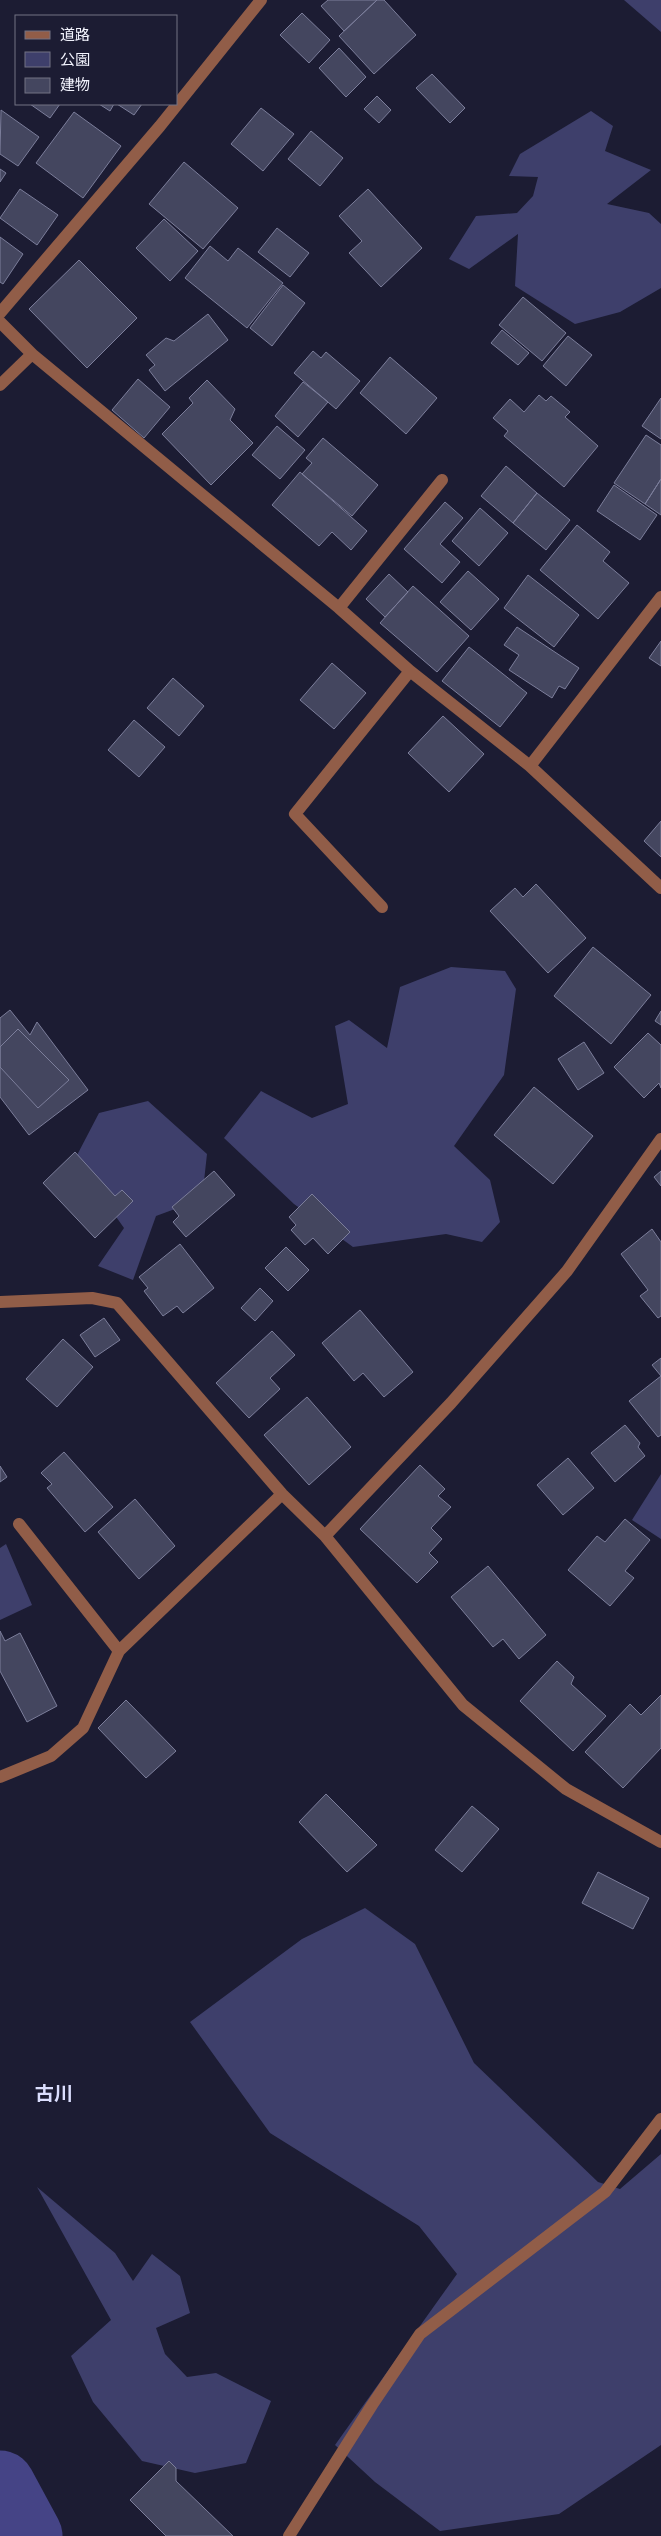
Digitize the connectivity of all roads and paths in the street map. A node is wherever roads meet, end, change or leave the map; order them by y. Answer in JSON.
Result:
{"nodes":[{"id":1,"x":261,"y":0,"type":"edge"},
{"id":2,"x":178,"y":104,"type":"edge"},
{"id":3,"x":177,"y":105,"type":"edge"},
{"id":4,"x":0,"y":313,"type":"edge"},
{"id":5,"x":0,"y":322,"type":"edge"},
{"id":6,"x":32,"y":354,"type":"junction"},
{"id":7,"x":0,"y":385,"type":"edge"},
{"id":8,"x":442,"y":480,"type":"dead end"},
{"id":9,"x":661,"y":596,"type":"edge"},
{"id":10,"x":339,"y":608,"type":"junction"},
{"id":11,"x":410,"y":671,"type":"junction"},
{"id":12,"x":530,"y":766,"type":"junction"},
{"id":13,"x":661,"y":888,"type":"edge"},
{"id":14,"x":382,"y":907,"type":"dead end"},
{"id":15,"x":661,"y":1139,"type":"edge"},
{"id":16,"x":0,"y":1302,"type":"edge"},
{"id":17,"x":282,"y":1494,"type":"junction"},
{"id":18,"x":20,"y":1524,"type":"dead end"},
{"id":19,"x":325,"y":1536,"type":"junction"},
{"id":20,"x":119,"y":1651,"type":"junction"},
{"id":21,"x":0,"y":1777,"type":"edge"},
{"id":22,"x":661,"y":1842,"type":"edge"},
{"id":23,"x":661,"y":2119,"type":"edge"},
{"id":24,"x":289,"y":2536,"type":"edge"}],
"edges":[{"from":1,"to":2,"type":"street"},
{"from":3,"to":4,"type":"street"},
{"from":5,"to":6,"type":"street"},
{"from":6,"to":7,"type":"street"},
{"from":6,"to":10,"type":"street"},
{"from":8,"to":10,"type":"street"},
{"from":9,"to":12,"type":"street"},
{"from":10,"to":11,"type":"street"},
{"from":11,"to":12,"type":"street"},
{"from":11,"to":14,"type":"street"},
{"from":12,"to":13,"type":"street"},
{"from":15,"to":19,"type":"street"},
{"from":16,"to":17,"type":"street"},
{"from":17,"to":19,"type":"street"},
{"from":17,"to":20,"type":"street"},
{"from":18,"to":20,"type":"street"},
{"from":19,"to":22,"type":"street"},
{"from":20,"to":21,"type":"street"},
{"from":23,"to":24,"type":"street"}]}
